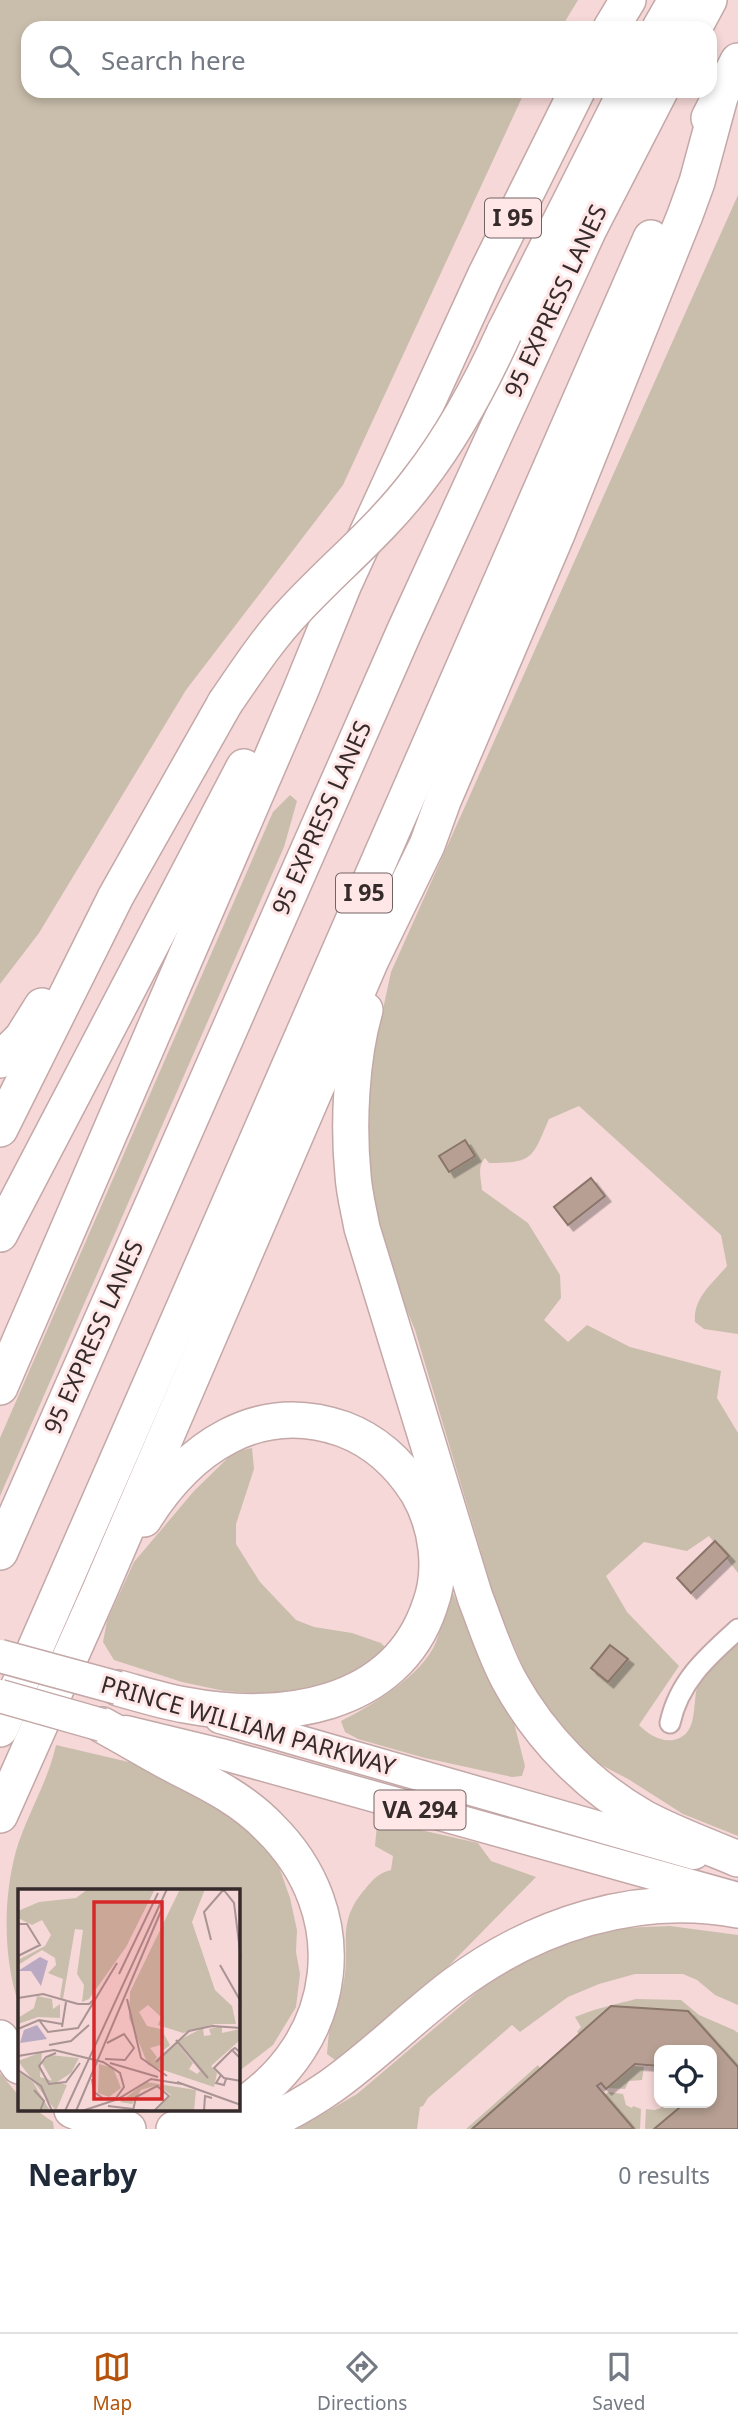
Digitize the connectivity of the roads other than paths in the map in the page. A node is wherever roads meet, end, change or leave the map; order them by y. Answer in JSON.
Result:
{"nodes":[{"id":1,"x":628,"y":0,"type":"edge"},
{"id":2,"x":676,"y":0,"type":"edge"},
{"id":3,"x":709,"y":0,"type":"edge"},
{"id":4,"x":615,"y":21,"type":"edge"},
{"id":5,"x":664,"y":21,"type":"edge"},
{"id":6,"x":698,"y":21,"type":"edge"},
{"id":7,"x":738,"y":61,"type":"edge"},
{"id":8,"x":720,"y":97,"type":"junction"},
{"id":9,"x":574,"y":98,"type":"edge"},
{"id":10,"x":622,"y":98,"type":"edge"},
{"id":11,"x":656,"y":98,"type":"edge"},
{"id":12,"x":300,"y":692,"type":"junction"},
{"id":13,"x":420,"y":859,"type":"junction"},
{"id":14,"x":116,"y":896,"type":"junction"},
{"id":15,"x":56,"y":981,"type":"junction"},
{"id":16,"x":0,"y":1038,"type":"edge"},
{"id":17,"x":0,"y":1060,"type":"edge"},
{"id":18,"x":0,"y":1129,"type":"edge"},
{"id":19,"x":0,"y":1234,"type":"edge"},
{"id":20,"x":0,"y":1387,"type":"edge"},
{"id":21,"x":0,"y":1552,"type":"edge"},
{"id":22,"x":100,"y":1590,"type":"junction"},
{"id":23,"x":738,"y":1629,"type":"edge"},
{"id":24,"x":0,"y":1656,"type":"edge"},
{"id":25,"x":118,"y":1688,"type":"junction"},
{"id":26,"x":0,"y":1696,"type":"edge"},
{"id":27,"x":670,"y":1723,"type":"dead end"},
{"id":28,"x":102,"y":1725,"type":"junction"},
{"id":29,"x":0,"y":1729,"type":"edge"},
{"id":30,"x":26,"y":1757,"type":"junction"},
{"id":31,"x":0,"y":1815,"type":"edge"},
{"id":32,"x":0,"y":1837,"type":"edge"},
{"id":33,"x":738,"y":1859,"type":"edge"},
{"id":34,"x":738,"y":1866,"type":"edge"},
{"id":35,"x":738,"y":1898,"type":"edge"},
{"id":36,"x":738,"y":1910,"type":"edge"},
{"id":37,"x":0,"y":2038,"type":"edge"},
{"id":38,"x":18,"y":2065,"type":"edge"},
{"id":39,"x":240,"y":2107,"type":"edge"},
{"id":40,"x":77,"y":2112,"type":"edge"},
{"id":41,"x":231,"y":2112,"type":"edge"},
{"id":42,"x":128,"y":2129,"type":"edge"},
{"id":43,"x":174,"y":2129,"type":"edge"},
{"id":44,"x":250,"y":2129,"type":"edge"}],
"edges":[{"from":1,"to":4,"type":"highway"},
{"from":2,"to":5,"type":"highway"},
{"from":3,"to":6,"type":"highway"},
{"from":7,"to":8,"type":"highway","number":"I 95"},
{"from":8,"to":13,"type":"highway"},
{"from":8,"to":29,"type":"highway","number":"I 95"},
{"from":9,"to":12,"type":"highway","number":"I 95"},
{"from":10,"to":14,"type":"highway","bridge":true},
{"from":11,"to":21,"type":"highway","name":"95 EXPRESS LANES"},
{"from":12,"to":19,"type":"highway"},
{"from":12,"to":20,"type":"highway","number":"I 95"},
{"from":13,"to":22,"type":"highway"},
{"from":13,"to":33,"type":"highway"},
{"from":14,"to":15,"type":"highway"},
{"from":14,"to":18,"type":"highway"},
{"from":15,"to":16,"type":"highway"},
{"from":15,"to":17,"type":"highway"},
{"from":22,"to":25,"type":"highway"},
{"from":22,"to":30,"type":"highway"},
{"from":23,"to":27,"type":"street"},
{"from":24,"to":25,"type":"highway","name":"PRINCE WILLIAM PARKWAY","number":"VA 294","bridge":true},
{"from":25,"to":34,"type":"main road","name":"PRINCE WILLIAM PARKWAY","number":"VA 294"},
{"from":26,"to":28,"type":"highway","name":"PRINCE WILLIAM PARKWAY","number":"VA 294","bridge":true},
{"from":28,"to":35,"type":"main road","name":"PRINCE WILLIAM PARKWAY","number":"VA 294"},
{"from":28,"to":39,"type":"highway"},
{"from":30,"to":31,"type":"highway"},
{"from":30,"to":32,"type":"highway"},
{"from":36,"to":44,"type":"highway"},
{"from":37,"to":38,"type":"highway"},
{"from":40,"to":42,"type":"highway"},
{"from":41,"to":43,"type":"highway"}]}
